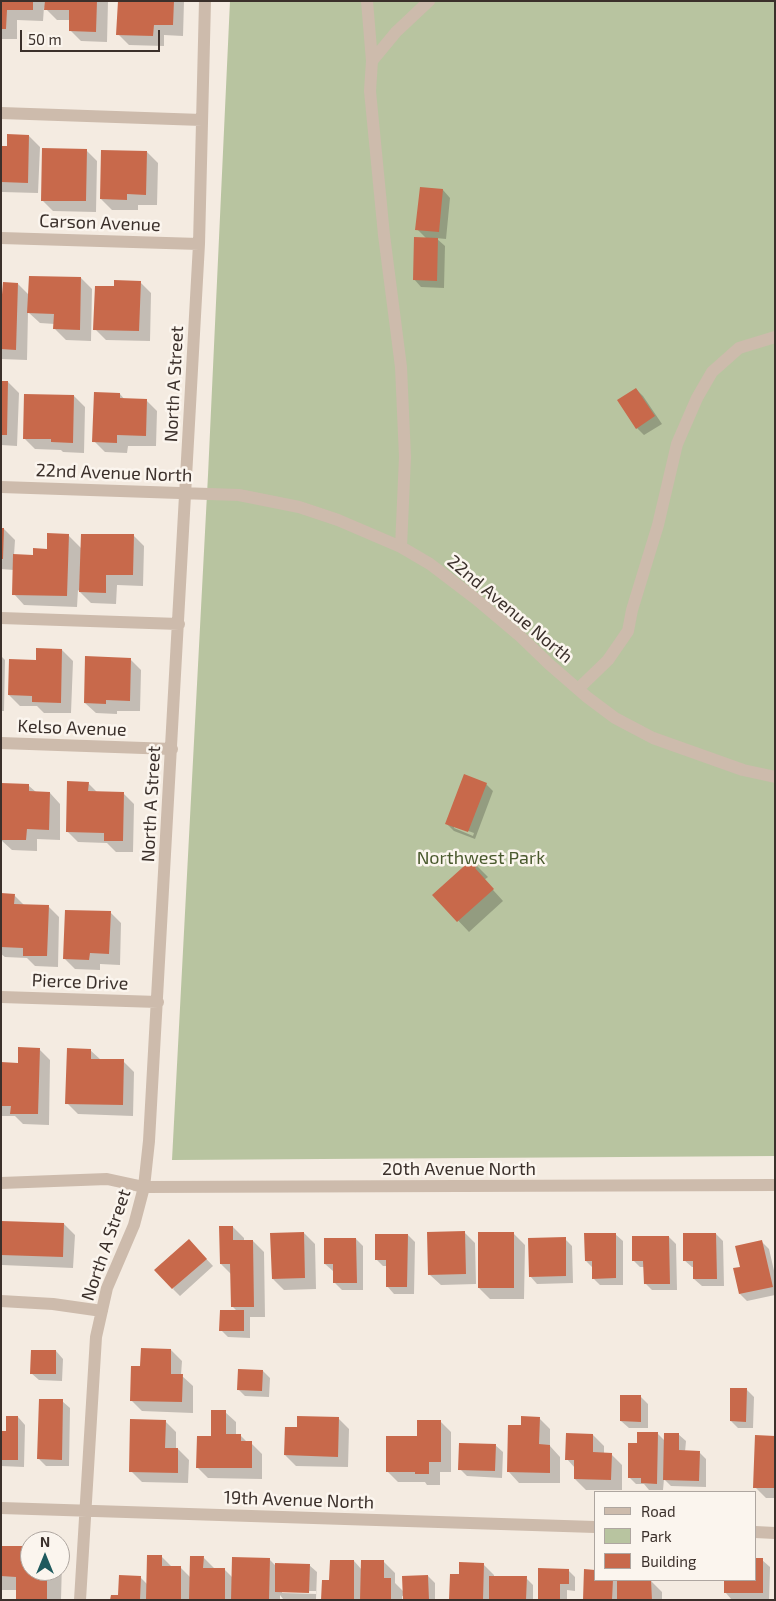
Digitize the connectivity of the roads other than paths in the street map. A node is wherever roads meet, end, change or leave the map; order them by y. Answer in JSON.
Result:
{"nodes":[{"id":1,"x":205,"y":1,"type":"edge"},
{"id":2,"x":367,"y":1,"type":"edge"},
{"id":3,"x":428,"y":1,"type":"edge"},
{"id":4,"x":372,"y":61,"type":"junction"},
{"id":5,"x":1,"y":113,"type":"edge"},
{"id":6,"x":202,"y":120,"type":"junction"},
{"id":7,"x":1,"y":238,"type":"edge"},
{"id":8,"x":199,"y":244,"type":"junction"},
{"id":9,"x":775,"y":337,"type":"edge"},
{"id":10,"x":1,"y":487,"type":"edge"},
{"id":11,"x":186,"y":492,"type":"junction"},
{"id":12,"x":401,"y":547,"type":"junction"},
{"id":13,"x":1,"y":618,"type":"edge"},
{"id":14,"x":179,"y":624,"type":"junction"},
{"id":15,"x":578,"y":689,"type":"junction"},
{"id":16,"x":1,"y":743,"type":"edge"},
{"id":17,"x":172,"y":749,"type":"junction"},
{"id":18,"x":775,"y":778,"type":"edge"},
{"id":19,"x":1,"y":997,"type":"edge"},
{"id":20,"x":158,"y":1002,"type":"junction"},
{"id":21,"x":1,"y":1183,"type":"edge"},
{"id":22,"x":775,"y":1185,"type":"edge"},
{"id":23,"x":144,"y":1187,"type":"junction"},
{"id":24,"x":1,"y":1301,"type":"edge"},
{"id":25,"x":102,"y":1311,"type":"junction"},
{"id":26,"x":1,"y":1508,"type":"edge"},
{"id":27,"x":85,"y":1511,"type":"junction"},
{"id":28,"x":594,"y":1527,"type":"edge"},
{"id":29,"x":756,"y":1532,"type":"edge"},
{"id":30,"x":775,"y":1533,"type":"edge"},
{"id":31,"x":80,"y":1600,"type":"edge"}],
"edges":[{"from":1,"to":6,"type":"street","name":"North A Street"},
{"from":2,"to":4,"type":"street"},
{"from":3,"to":4,"type":"street"},
{"from":4,"to":12,"type":"street"},
{"from":5,"to":6,"type":"street"},
{"from":6,"to":8,"type":"street","name":"North A Street"},
{"from":7,"to":8,"type":"street","name":"Carson Avenue"},
{"from":8,"to":11,"type":"street","name":"North A Street"},
{"from":9,"to":15,"type":"street"},
{"from":10,"to":11,"type":"street","name":"22nd Avenue North"},
{"from":11,"to":12,"type":"street","name":"22nd Avenue North"},
{"from":11,"to":14,"type":"street","name":"North A Street"},
{"from":12,"to":15,"type":"street","name":"22nd Avenue North"},
{"from":13,"to":14,"type":"street"},
{"from":14,"to":17,"type":"street","name":"North A Street"},
{"from":15,"to":18,"type":"street","name":"22nd Avenue North"},
{"from":16,"to":17,"type":"street","name":"Kelso Avenue"},
{"from":17,"to":20,"type":"street","name":"North A Street"},
{"from":19,"to":20,"type":"street","name":"Pierce Drive"},
{"from":20,"to":23,"type":"street","name":"North A Street"},
{"from":21,"to":23,"type":"street","name":"20th Avenue North"},
{"from":22,"to":23,"type":"street","name":"20th Avenue North"},
{"from":23,"to":25,"type":"street","name":"North A Street"},
{"from":24,"to":25,"type":"street"},
{"from":25,"to":27,"type":"street","name":"North A Street"},
{"from":26,"to":27,"type":"street","name":"19th Avenue North"},
{"from":27,"to":28,"type":"street","name":"19th Avenue North"},
{"from":27,"to":31,"type":"street","name":"North A Street"},
{"from":29,"to":30,"type":"street"}]}
